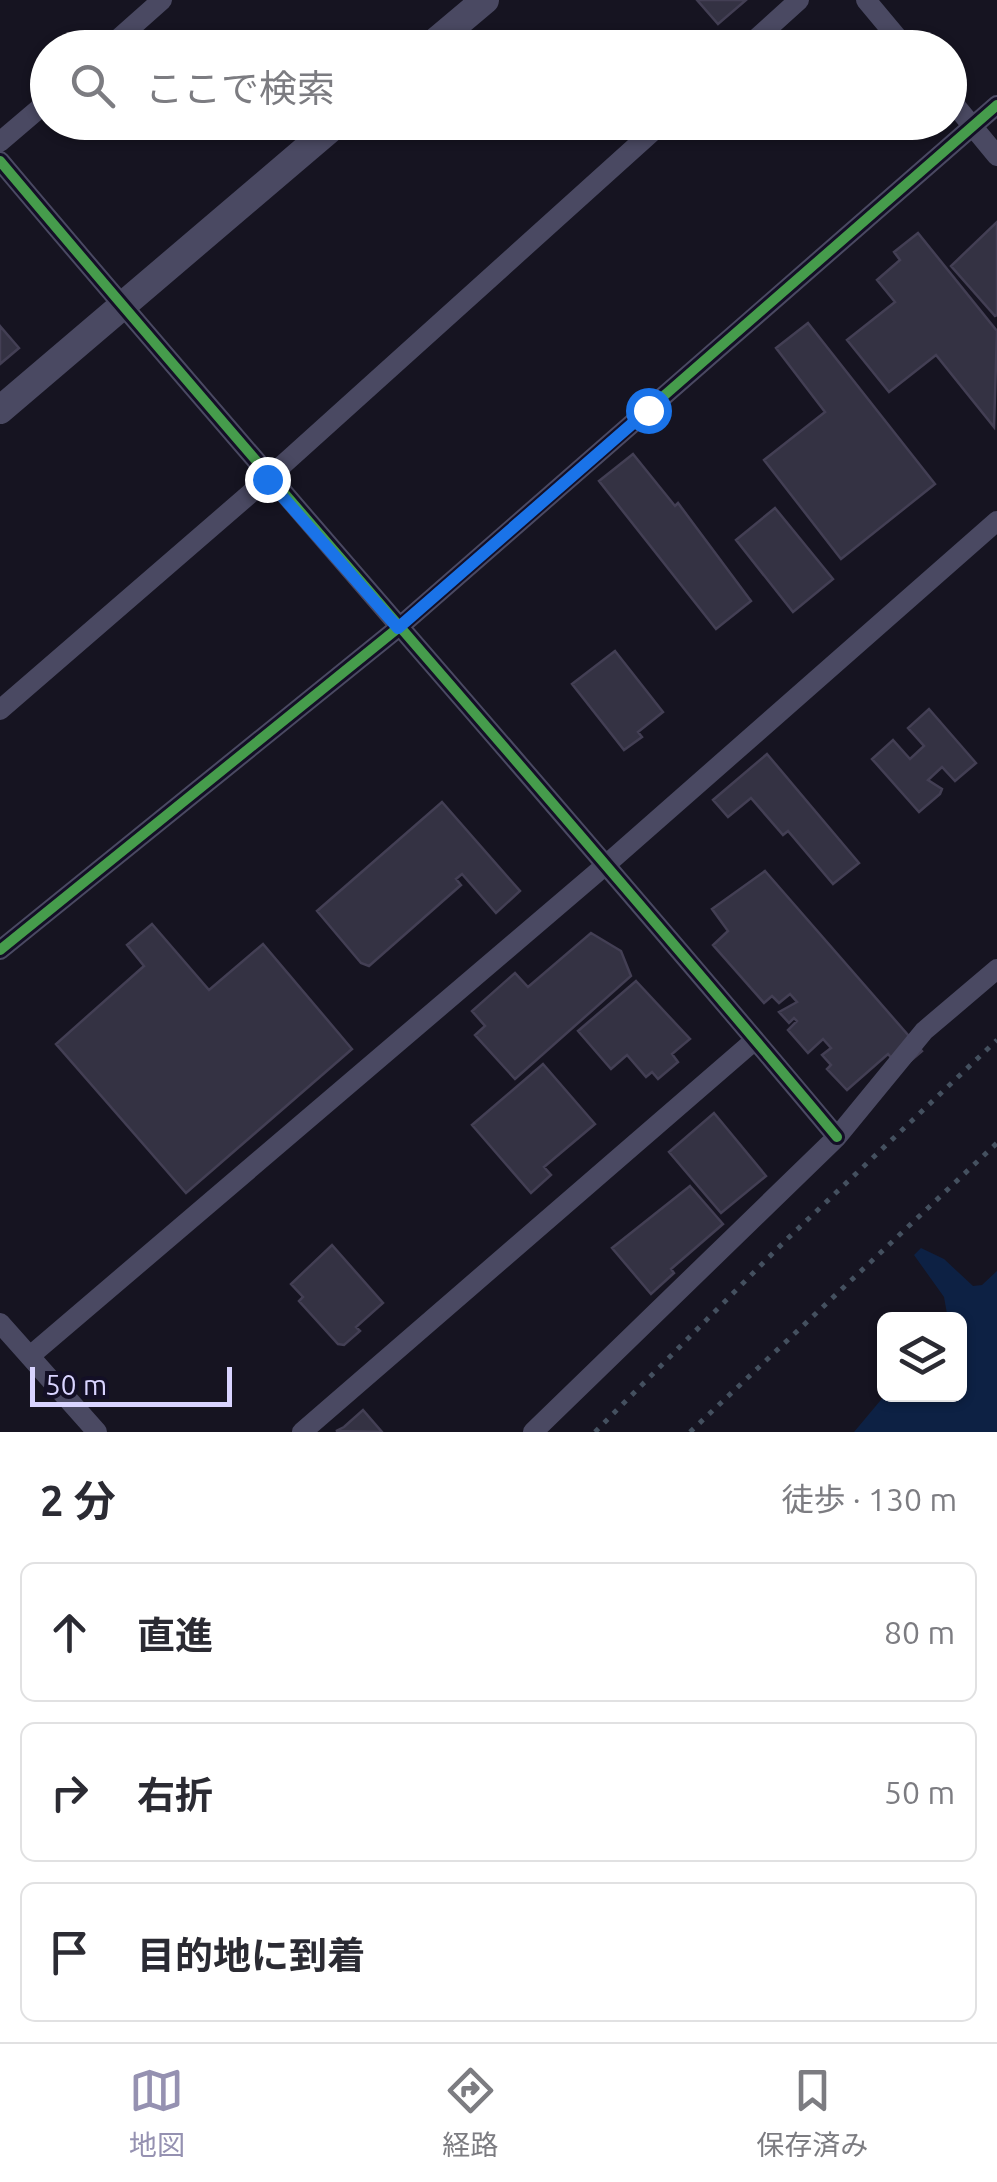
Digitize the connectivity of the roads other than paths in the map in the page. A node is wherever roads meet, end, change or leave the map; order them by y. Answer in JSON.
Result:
{"nodes":[{"id":1,"x":162,"y":0,"type":"edge"},
{"id":2,"x":484,"y":0,"type":"edge"},
{"id":3,"x":799,"y":0,"type":"edge"},
{"id":4,"x":866,"y":0,"type":"edge"},
{"id":5,"x":128,"y":30,"type":"edge"},
{"id":6,"x":449,"y":30,"type":"edge"},
{"id":7,"x":766,"y":30,"type":"edge"},
{"id":8,"x":891,"y":30,"type":"edge"},
{"id":9,"x":997,"y":104,"type":"edge"},
{"id":10,"x":30,"y":116,"type":"edge"},
{"id":11,"x":967,"y":120,"type":"edge"},
{"id":12,"x":972,"y":126,"type":"junction"},
{"id":13,"x":967,"y":130,"type":"edge"},
{"id":14,"x":317,"y":140,"type":"edge"},
{"id":15,"x":643,"y":140,"type":"edge"},
{"id":16,"x":956,"y":140,"type":"edge"},
{"id":17,"x":0,"y":142,"type":"edge"},
{"id":18,"x":997,"y":156,"type":"edge"},
{"id":19,"x":0,"y":160,"type":"edge"},
{"id":20,"x":121,"y":304,"type":"junction"},
{"id":21,"x":0,"y":410,"type":"edge"},
{"id":22,"x":267,"y":479,"type":"junction"},
{"id":23,"x":997,"y":522,"type":"edge"},
{"id":24,"x":398,"y":628,"type":"junction"},
{"id":25,"x":0,"y":710,"type":"edge"},
{"id":26,"x":608,"y":864,"type":"junction"},
{"id":27,"x":0,"y":950,"type":"edge"},
{"id":28,"x":997,"y":969,"type":"edge"},
{"id":29,"x":756,"y":1040,"type":"junction"},
{"id":30,"x":837,"y":1137,"type":"junction"},
{"id":31,"x":0,"y":1323,"type":"edge"},
{"id":32,"x":30,"y":1356,"type":"junction"},
{"id":33,"x":97,"y":1432,"type":"edge"},
{"id":34,"x":302,"y":1432,"type":"edge"},
{"id":35,"x":532,"y":1432,"type":"edge"}],
"edges":[{"from":1,"to":5,"type":"street"},
{"from":2,"to":6,"type":"street"},
{"from":3,"to":7,"type":"street"},
{"from":4,"to":8,"type":"street"},
{"from":9,"to":12,"type":"street"},
{"from":10,"to":17,"type":"street"},
{"from":11,"to":12,"type":"street"},
{"from":12,"to":13,"type":"street"},
{"from":12,"to":18,"type":"street"},
{"from":14,"to":20,"type":"street"},
{"from":15,"to":22,"type":"street"},
{"from":16,"to":24,"type":"street"},
{"from":19,"to":20,"type":"street"},
{"from":20,"to":21,"type":"street"},
{"from":20,"to":22,"type":"street"},
{"from":22,"to":24,"type":"street"},
{"from":22,"to":25,"type":"street"},
{"from":23,"to":26,"type":"street"},
{"from":24,"to":26,"type":"street"},
{"from":24,"to":27,"type":"street"},
{"from":26,"to":29,"type":"street"},
{"from":26,"to":32,"type":"street"},
{"from":28,"to":30,"type":"street"},
{"from":29,"to":30,"type":"street"},
{"from":29,"to":34,"type":"street"},
{"from":30,"to":35,"type":"street"},
{"from":31,"to":32,"type":"street"},
{"from":32,"to":33,"type":"street"}]}
